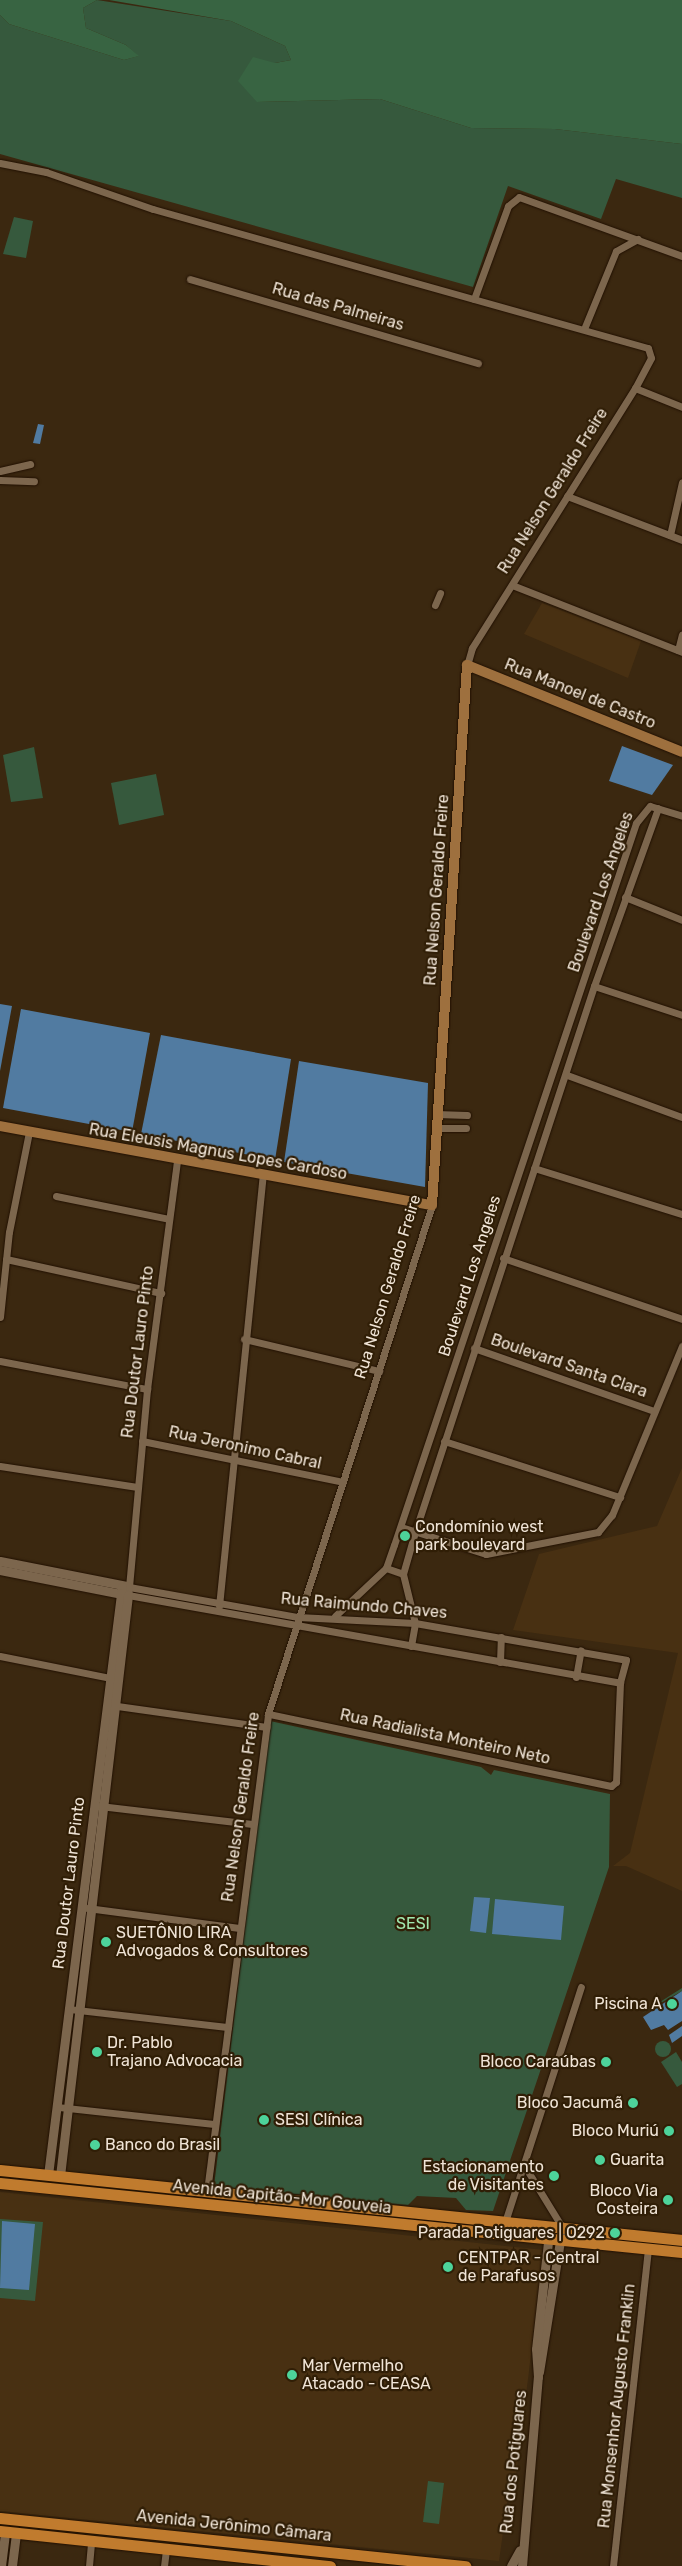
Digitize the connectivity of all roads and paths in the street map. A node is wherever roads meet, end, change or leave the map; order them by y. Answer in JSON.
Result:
{"nodes":[{"id":1,"x":0,"y":163,"type":"edge"},
{"id":2,"x":638,"y":239,"type":"junction"},
{"id":3,"x":682,"y":256,"type":"edge"},
{"id":4,"x":190,"y":279,"type":"dead end"},
{"id":5,"x":474,"y":299,"type":"junction"},
{"id":6,"x":584,"y":329,"type":"junction"},
{"id":7,"x":478,"y":362,"type":"dead end"},
{"id":8,"x":635,"y":388,"type":"junction"},
{"id":9,"x":682,"y":407,"type":"edge"},
{"id":10,"x":30,"y":464,"type":"dead end"},
{"id":11,"x":0,"y":471,"type":"edge"},
{"id":12,"x":0,"y":480,"type":"edge"},
{"id":13,"x":34,"y":481,"type":"dead end"},
{"id":14,"x":682,"y":482,"type":"edge"},
{"id":15,"x":567,"y":496,"type":"junction"},
{"id":16,"x":670,"y":535,"type":"junction"},
{"id":17,"x":682,"y":540,"type":"edge"},
{"id":18,"x":512,"y":584,"type":"junction"},
{"id":19,"x":440,"y":593,"type":"dead end"},
{"id":20,"x":435,"y":605,"type":"dead end"},
{"id":21,"x":682,"y":634,"type":"edge"},
{"id":22,"x":680,"y":651,"type":"edge"},
{"id":23,"x":467,"y":665,"type":"junction"},
{"id":24,"x":682,"y":752,"type":"edge"},
{"id":25,"x":658,"y":808,"type":"junction"},
{"id":26,"x":682,"y":816,"type":"edge"},
{"id":27,"x":632,"y":837,"type":"junction"},
{"id":28,"x":644,"y":843,"type":"junction"},
{"id":29,"x":625,"y":897,"type":"junction"},
{"id":30,"x":682,"y":920,"type":"edge"},
{"id":31,"x":594,"y":986,"type":"junction"},
{"id":32,"x":682,"y":1015,"type":"edge"},
{"id":33,"x":567,"y":1076,"type":"junction"},
{"id":34,"x":544,"y":1102,"type":"junction"},
{"id":35,"x":556,"y":1105,"type":"junction"},
{"id":36,"x":436,"y":1114,"type":"junction"},
{"id":37,"x":467,"y":1115,"type":"dead end"},
{"id":38,"x":682,"y":1117,"type":"edge"},
{"id":39,"x":0,"y":1126,"type":"edge"},
{"id":40,"x":436,"y":1128,"type":"junction"},
{"id":41,"x":466,"y":1128,"type":"dead end"},
{"id":42,"x":29,"y":1132,"type":"junction"},
{"id":43,"x":531,"y":1137,"type":"junction"},
{"id":44,"x":543,"y":1141,"type":"junction"},
{"id":45,"x":177,"y":1160,"type":"junction"},
{"id":46,"x":534,"y":1168,"type":"junction"},
{"id":47,"x":264,"y":1175,"type":"junction"},
{"id":48,"x":56,"y":1196,"type":"dead end"},
{"id":49,"x":432,"y":1205,"type":"junction"},
{"id":50,"x":682,"y":1214,"type":"edge"},
{"id":51,"x":169,"y":1219,"type":"junction"},
{"id":52,"x":0,"y":1230,"type":"edge"},
{"id":53,"x":9,"y":1232,"type":"junction"},
{"id":54,"x":504,"y":1258,"type":"junction"},
{"id":55,"x":6,"y":1259,"type":"junction"},
{"id":56,"x":482,"y":1284,"type":"junction"},
{"id":57,"x":495,"y":1286,"type":"junction"},
{"id":58,"x":160,"y":1293,"type":"junction"},
{"id":59,"x":0,"y":1317,"type":"edge"},
{"id":60,"x":471,"y":1317,"type":"junction"},
{"id":61,"x":682,"y":1319,"type":"edge"},
{"id":62,"x":484,"y":1320,"type":"junction"},
{"id":63,"x":244,"y":1339,"type":"junction"},
{"id":64,"x":682,"y":1346,"type":"edge"},
{"id":65,"x":474,"y":1348,"type":"junction"},
{"id":66,"x":0,"y":1361,"type":"edge"},
{"id":67,"x":380,"y":1371,"type":"junction"},
{"id":68,"x":110,"y":1373,"type":"dead end"},
{"id":69,"x":105,"y":1381,"type":"junction"},
{"id":70,"x":148,"y":1389,"type":"junction"},
{"id":71,"x":654,"y":1410,"type":"junction"},
{"id":72,"x":142,"y":1441,"type":"junction"},
{"id":73,"x":444,"y":1441,"type":"junction"},
{"id":74,"x":234,"y":1458,"type":"junction"},
{"id":75,"x":0,"y":1466,"type":"edge"},
{"id":76,"x":343,"y":1482,"type":"junction"},
{"id":77,"x":137,"y":1487,"type":"junction"},
{"id":78,"x":620,"y":1497,"type":"junction"},
{"id":79,"x":401,"y":1527,"type":"junction"},
{"id":80,"x":415,"y":1532,"type":"junction"},
{"id":81,"x":0,"y":1561,"type":"edge"},
{"id":82,"x":386,"y":1568,"type":"junction"},
{"id":83,"x":0,"y":1570,"type":"edge"},
{"id":84,"x":403,"y":1574,"type":"junction"},
{"id":85,"x":125,"y":1591,"type":"junction"},
{"id":86,"x":219,"y":1608,"type":"junction"},
{"id":87,"x":335,"y":1616,"type":"junction"},
{"id":88,"x":298,"y":1617,"type":"junction"},
{"id":89,"x":414,"y":1623,"type":"junction"},
{"id":90,"x":296,"y":1627,"type":"junction"},
{"id":91,"x":501,"y":1637,"type":"junction"},
{"id":92,"x":411,"y":1646,"type":"junction"},
{"id":93,"x":581,"y":1650,"type":"junction"},
{"id":94,"x":0,"y":1656,"type":"edge"},
{"id":95,"x":500,"y":1662,"type":"junction"},
{"id":96,"x":576,"y":1677,"type":"junction"},
{"id":97,"x":112,"y":1679,"type":"junction"},
{"id":98,"x":620,"y":1683,"type":"junction"},
{"id":99,"x":109,"y":1705,"type":"junction"},
{"id":100,"x":268,"y":1714,"type":"junction"},
{"id":101,"x":266,"y":1727,"type":"junction"},
{"id":102,"x":98,"y":1806,"type":"junction"},
{"id":103,"x":253,"y":1824,"type":"junction"},
{"id":104,"x":86,"y":1908,"type":"junction"},
{"id":105,"x":238,"y":1928,"type":"junction"},
{"id":106,"x":581,"y":1987,"type":"dead end"},
{"id":107,"x":69,"y":2009,"type":"junction"},
{"id":108,"x":79,"y":2011,"type":"junction"},
{"id":109,"x":228,"y":2027,"type":"junction"},
{"id":110,"x":58,"y":2107,"type":"junction"},
{"id":111,"x":68,"y":2109,"type":"junction"},
{"id":112,"x":215,"y":2124,"type":"junction"},
{"id":113,"x":524,"y":2165,"type":"junction"},
{"id":114,"x":0,"y":2170,"type":"edge"},
{"id":115,"x":54,"y":2176,"type":"junction"},
{"id":116,"x":0,"y":2183,"type":"edge"},
{"id":117,"x":207,"y":2191,"type":"junction"},
{"id":118,"x":400,"y":2211,"type":"junction"},
{"id":119,"x":505,"y":2222,"type":"junction"},
{"id":120,"x":382,"y":2223,"type":"junction"},
{"id":121,"x":556,"y":2227,"type":"junction"},
{"id":122,"x":682,"y":2240,"type":"edge"},
{"id":123,"x":554,"y":2241,"type":"junction"},
{"id":124,"x":648,"y":2249,"type":"junction"},
{"id":125,"x":682,"y":2252,"type":"edge"},
{"id":126,"x":0,"y":2518,"type":"edge"},
{"id":127,"x":7,"y":2532,"type":"edge"},
{"id":128,"x":91,"y":2541,"type":"junction"},
{"id":129,"x":166,"y":2549,"type":"junction"},
{"id":130,"x":520,"y":2549,"type":"junction"},
{"id":131,"x":1,"y":2566,"type":"edge"},
{"id":132,"x":12,"y":2566,"type":"edge"},
{"id":133,"x":88,"y":2566,"type":"edge"},
{"id":134,"x":164,"y":2566,"type":"edge"},
{"id":135,"x":330,"y":2566,"type":"edge"},
{"id":136,"x":466,"y":2566,"type":"edge"},
{"id":137,"x":511,"y":2566,"type":"edge"},
{"id":138,"x":522,"y":2566,"type":"edge"},
{"id":139,"x":613,"y":2566,"type":"edge"}],
"edges":[{"from":1,"to":5,"type":"street"},
{"from":2,"to":3,"type":"street"},
{"from":2,"to":5,"type":"street"},
{"from":2,"to":6,"type":"street"},
{"from":4,"to":7,"type":"street","name":"Rua das Palmeiras"},
{"from":5,"to":6,"type":"street"},
{"from":6,"to":8,"type":"street","name":"Rua Nelson Geraldo Freire"},
{"from":8,"to":9,"type":"street"},
{"from":8,"to":15,"type":"street","name":"Rua Nelson Geraldo Freire"},
{"from":10,"to":11,"type":"street"},
{"from":12,"to":13,"type":"street"},
{"from":14,"to":16,"type":"street"},
{"from":15,"to":16,"type":"street"},
{"from":15,"to":18,"type":"street","name":"Rua Nelson Geraldo Freire"},
{"from":16,"to":17,"type":"street"},
{"from":18,"to":22,"type":"street"},
{"from":18,"to":23,"type":"street","name":"Rua Nelson Geraldo Freire"},
{"from":19,"to":20,"type":"street"},
{"from":21,"to":22,"type":"street"},
{"from":23,"to":24,"type":"main road","name":"Rua Manoel de Castro"},
{"from":23,"to":36,"type":"main road","name":"Rua Nelson Geraldo Freire"},
{"from":25,"to":26,"type":"street"},
{"from":25,"to":27,"type":"street","name":"Boulevard Los Angeles"},
{"from":25,"to":28,"type":"street","name":"Boulevard Los Angeles"},
{"from":27,"to":28,"type":"street"},
{"from":27,"to":34,"type":"street","name":"Boulevard Los Angeles"},
{"from":28,"to":29,"type":"street","name":"Boulevard Los Angeles"},
{"from":29,"to":30,"type":"street"},
{"from":29,"to":31,"type":"street","name":"Boulevard Los Angeles"},
{"from":31,"to":32,"type":"street"},
{"from":31,"to":33,"type":"street","name":"Boulevard Los Angeles"},
{"from":33,"to":35,"type":"street","name":"Boulevard Los Angeles"},
{"from":33,"to":38,"type":"street"},
{"from":34,"to":35,"type":"street"},
{"from":34,"to":43,"type":"street","name":"Boulevard Los Angeles"},
{"from":35,"to":44,"type":"street","name":"Boulevard Los Angeles"},
{"from":36,"to":37,"type":"street"},
{"from":36,"to":40,"type":"main road","name":"Rua Nelson Geraldo Freire"},
{"from":39,"to":42,"type":"main road","name":"Rua Eleusis Magnus Lopes Cardoso"},
{"from":40,"to":41,"type":"street"},
{"from":40,"to":49,"type":"main road","name":"Rua Nelson Geraldo Freire"},
{"from":42,"to":45,"type":"main road","name":"Rua Eleusis Magnus Lopes Cardoso"},
{"from":42,"to":53,"type":"street"},
{"from":43,"to":44,"type":"street"},
{"from":43,"to":56,"type":"street","name":"Boulevard Los Angeles"},
{"from":44,"to":46,"type":"street","name":"Boulevard Los Angeles"},
{"from":45,"to":47,"type":"main road","name":"Rua Eleusis Magnus Lopes Cardoso"},
{"from":45,"to":51,"type":"street","name":"Rua Doutor Lauro Pinto"},
{"from":46,"to":50,"type":"street"},
{"from":46,"to":54,"type":"street","name":"Boulevard Los Angeles"},
{"from":47,"to":49,"type":"main road","name":"Rua Eleusis Magnus Lopes Cardoso"},
{"from":47,"to":63,"type":"street"},
{"from":48,"to":51,"type":"street"},
{"from":49,"to":67,"type":"street","name":"Rua Nelson Geraldo Freire"},
{"from":51,"to":58,"type":"street","name":"Rua Doutor Lauro Pinto"},
{"from":52,"to":53,"type":"street"},
{"from":53,"to":55,"type":"street"},
{"from":54,"to":57,"type":"street","name":"Boulevard Los Angeles"},
{"from":54,"to":61,"type":"street"},
{"from":55,"to":58,"type":"street"},
{"from":55,"to":59,"type":"street"},
{"from":56,"to":57,"type":"street"},
{"from":56,"to":60,"type":"street","name":"Boulevard Los Angeles"},
{"from":57,"to":62,"type":"street","name":"Boulevard Los Angeles"},
{"from":58,"to":70,"type":"street","name":"Rua Doutor Lauro Pinto"},
{"from":60,"to":62,"type":"street"},
{"from":60,"to":79,"type":"street","name":"Boulevard Los Angeles"},
{"from":62,"to":65,"type":"street","name":"Boulevard Los Angeles"},
{"from":63,"to":67,"type":"street"},
{"from":63,"to":74,"type":"street"},
{"from":64,"to":71,"type":"street"},
{"from":65,"to":71,"type":"street","name":"Boulevard Santa Clara"},
{"from":65,"to":73,"type":"street","name":"Boulevard Los Angeles"},
{"from":66,"to":69,"type":"street"},
{"from":67,"to":76,"type":"street","name":"Rua Nelson Geraldo Freire"},
{"from":68,"to":69,"type":"street"},
{"from":69,"to":70,"type":"street"},
{"from":70,"to":72,"type":"street","name":"Rua Doutor Lauro Pinto"},
{"from":71,"to":78,"type":"street"},
{"from":72,"to":74,"type":"street","name":"Rua Jeronimo Cabral"},
{"from":72,"to":77,"type":"street","name":"Rua Doutor Lauro Pinto"},
{"from":73,"to":78,"type":"street"},
{"from":73,"to":80,"type":"street","name":"Boulevard Los Angeles"},
{"from":74,"to":76,"type":"street","name":"Rua Jeronimo Cabral"},
{"from":74,"to":86,"type":"street"},
{"from":75,"to":77,"type":"street"},
{"from":76,"to":88,"type":"street","name":"Rua Nelson Geraldo Freire"},
{"from":77,"to":85,"type":"street","name":"Rua Doutor Lauro Pinto"},
{"from":78,"to":80,"type":"street"},
{"from":79,"to":80,"type":"street"},
{"from":79,"to":82,"type":"street","name":"Boulevard Los Angeles"},
{"from":80,"to":84,"type":"street","name":"Boulevard Los Angeles"},
{"from":81,"to":85,"type":"street","name":"Rua Raimundo Chaves"},
{"from":82,"to":84,"type":"street"},
{"from":82,"to":87,"type":"street","name":"Boulevard Los Angeles"},
{"from":83,"to":85,"type":"street","name":"Rua Raimundo Chaves"},
{"from":84,"to":89,"type":"street","name":"Boulevard Los Angeles"},
{"from":85,"to":86,"type":"street","name":"Rua Raimundo Chaves"},
{"from":85,"to":97,"type":"street","name":"Rua Doutor Lauro Pinto"},
{"from":86,"to":88,"type":"street","name":"Rua Raimundo Chaves"},
{"from":86,"to":90,"type":"street","name":"Rua Raimundo Chaves"},
{"from":87,"to":88,"type":"street","name":"Rua Raimundo Chaves"},
{"from":87,"to":89,"type":"street","name":"Rua Raimundo Chaves"},
{"from":88,"to":90,"type":"street","name":"Rua Nelson Geraldo Freire"},
{"from":89,"to":91,"type":"street","name":"Rua Raimundo Chaves"},
{"from":89,"to":92,"type":"street","name":"Boulevard Los Angeles"},
{"from":90,"to":92,"type":"street","name":"Rua Raimundo Chaves"},
{"from":90,"to":100,"type":"street","name":"Rua Nelson Geraldo Freire"},
{"from":91,"to":93,"type":"street","name":"Rua Raimundo Chaves"},
{"from":91,"to":95,"type":"street"},
{"from":92,"to":95,"type":"street","name":"Rua Raimundo Chaves"},
{"from":93,"to":96,"type":"street"},
{"from":93,"to":98,"type":"street","name":"Rua Raimundo Chaves"},
{"from":94,"to":97,"type":"street"},
{"from":95,"to":96,"type":"street","name":"Rua Raimundo Chaves"},
{"from":96,"to":98,"type":"street","name":"Rua Raimundo Chaves"},
{"from":97,"to":99,"type":"street","name":"Rua Doutor Lauro Pinto"},
{"from":98,"to":100,"type":"street","name":"Rua Radialista Monteiro Neto"},
{"from":99,"to":101,"type":"street"},
{"from":99,"to":102,"type":"street","name":"Rua Doutor Lauro Pinto"},
{"from":100,"to":101,"type":"street","name":"Rua Nelson Geraldo Freire"},
{"from":101,"to":103,"type":"street","name":"Rua Nelson Geraldo Freire"},
{"from":102,"to":103,"type":"street"},
{"from":102,"to":104,"type":"street","name":"Rua Doutor Lauro Pinto"},
{"from":103,"to":105,"type":"street","name":"Rua Nelson Geraldo Freire"},
{"from":104,"to":105,"type":"street"},
{"from":104,"to":107,"type":"street","name":"Rua Doutor Lauro Pinto"},
{"from":104,"to":108,"type":"street","name":"Rua Doutor Lauro Pinto"},
{"from":105,"to":109,"type":"street","name":"Rua Nelson Geraldo Freire"},
{"from":106,"to":113,"type":"street"},
{"from":107,"to":108,"type":"street"},
{"from":107,"to":110,"type":"street","name":"Rua Doutor Lauro Pinto"},
{"from":108,"to":109,"type":"street"},
{"from":108,"to":111,"type":"street","name":"Rua Doutor Lauro Pinto"},
{"from":109,"to":112,"type":"street","name":"Rua Nelson Geraldo Freire"},
{"from":110,"to":111,"type":"street"},
{"from":110,"to":115,"type":"street","name":"Rua Doutor Lauro Pinto"},
{"from":111,"to":112,"type":"street"},
{"from":111,"to":115,"type":"street","name":"Rua Doutor Lauro Pinto"},
{"from":112,"to":117,"type":"street","name":"Rua Nelson Geraldo Freire"},
{"from":113,"to":119,"type":"street"},
{"from":113,"to":121,"type":"street"},
{"from":114,"to":115,"type":"main road","name":"Avenida Capitão-Mor Gouveia"},
{"from":115,"to":117,"type":"main road","name":"Avenida Capitão-Mor Gouveia"},
{"from":116,"to":120,"type":"main road","name":"Avenida Capitão-Mor Gouveia"},
{"from":117,"to":118,"type":"main road","name":"Avenida Capitão-Mor Gouveia"},
{"from":118,"to":119,"type":"main road","name":"Avenida Capitão-Mor Gouveia"},
{"from":118,"to":120,"type":"main road"},
{"from":119,"to":121,"type":"main road","name":"Avenida Capitão-Mor Gouveia"},
{"from":120,"to":123,"type":"main road","name":"Avenida Capitão-Mor Gouveia"},
{"from":121,"to":122,"type":"main road","name":"Avenida Capitão-Mor Gouveia"},
{"from":121,"to":123,"type":"street","name":"Rua dos Potiguares"},
{"from":123,"to":124,"type":"main road","name":"Avenida Capitão-Mor Gouveia"},
{"from":123,"to":130,"type":"street","name":"Rua dos Potiguares"},
{"from":124,"to":125,"type":"main road","name":"Avenida Capitão-Mor Gouveia"},
{"from":124,"to":139,"type":"street","name":"Rua Monsenhor Augusto Franklin"},
{"from":126,"to":136,"type":"main road","name":"Avenida Jerônimo Câmara"},
{"from":127,"to":128,"type":"main road","name":"Avenida Jerônimo Câmara"},
{"from":127,"to":131,"type":"street"},
{"from":127,"to":132,"type":"street"},
{"from":128,"to":129,"type":"main road","name":"Avenida Jerônimo Câmara"},
{"from":128,"to":133,"type":"street"},
{"from":129,"to":134,"type":"street"},
{"from":129,"to":135,"type":"main road","name":"Avenida Jerônimo Câmara"},
{"from":130,"to":137,"type":"street","name":"Rua dos Potiguares"},
{"from":130,"to":138,"type":"street","name":"Rua dos Potiguares"}]}
